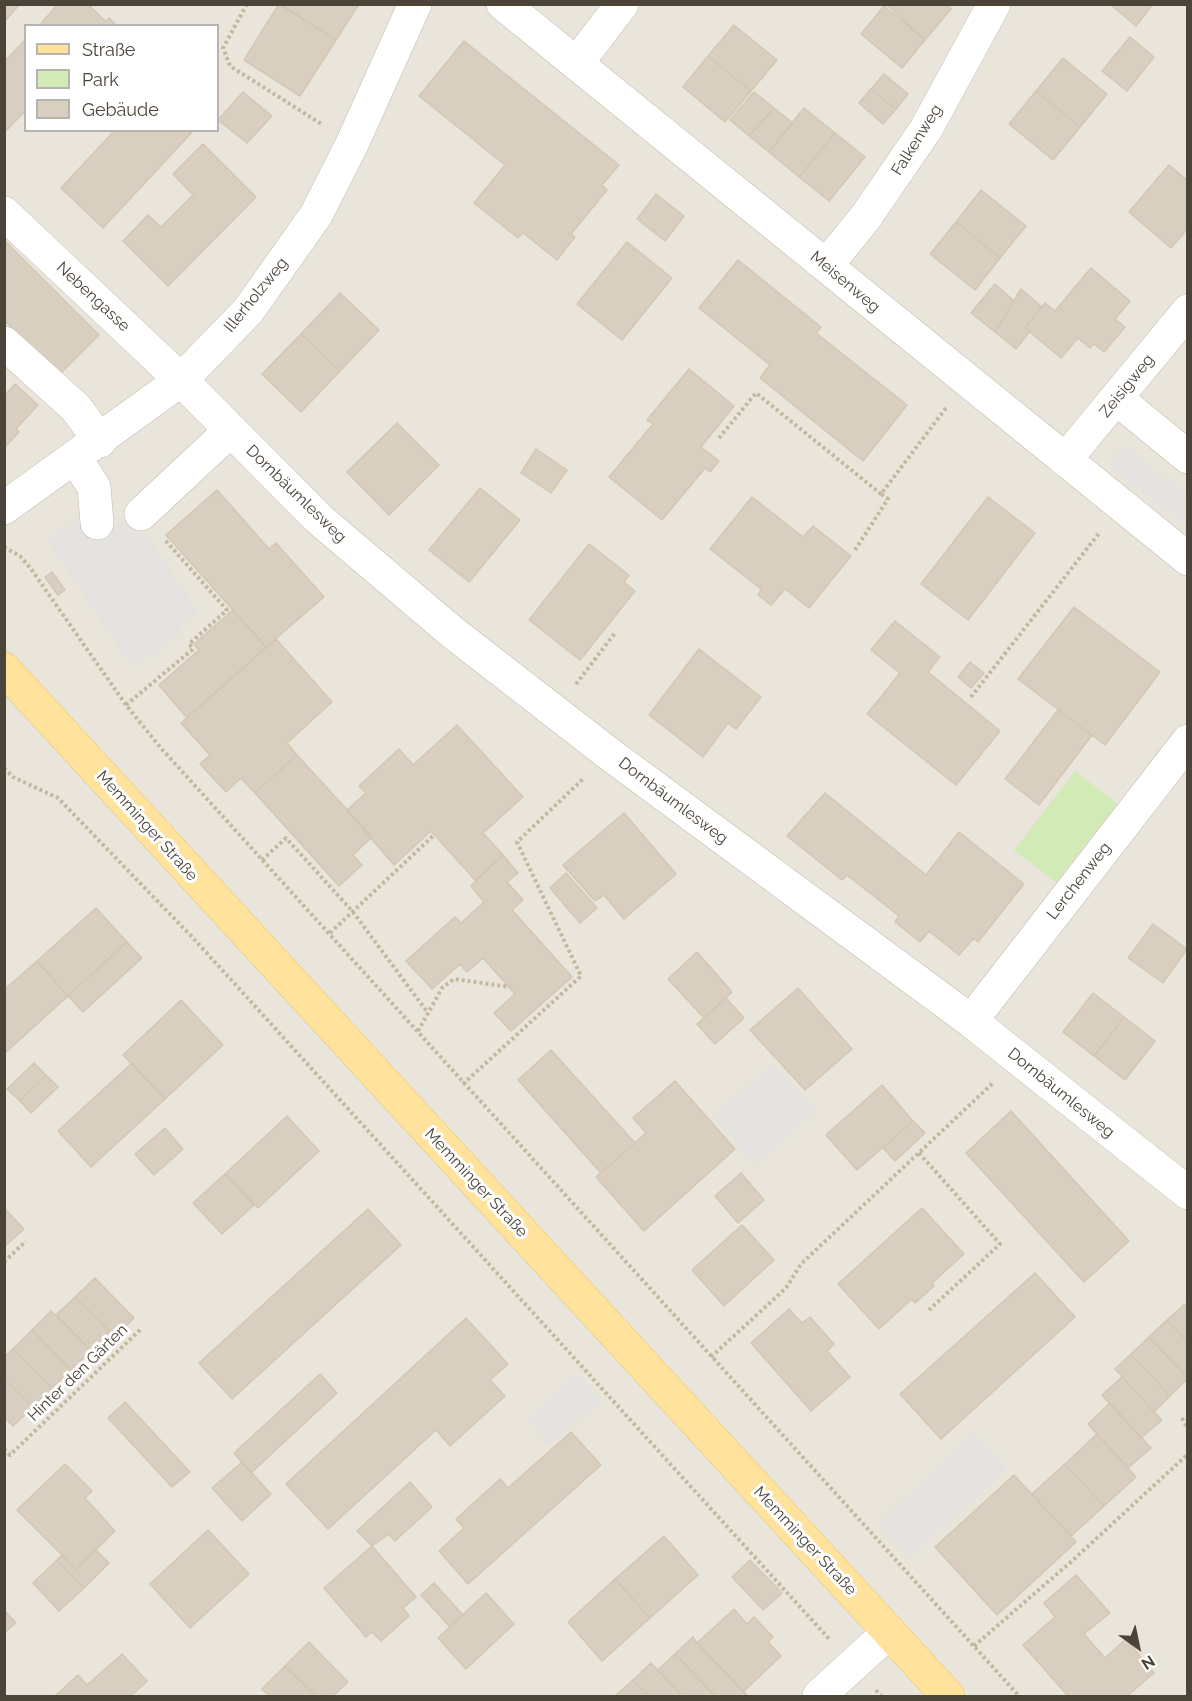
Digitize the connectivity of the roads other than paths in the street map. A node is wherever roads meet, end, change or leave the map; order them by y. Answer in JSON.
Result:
{"nodes":[{"id":1,"x":415,"y":4,"type":"edge"},
{"id":2,"x":503,"y":4,"type":"edge"},
{"id":3,"x":622,"y":4,"type":"edge"},
{"id":4,"x":994,"y":4,"type":"edge"},
{"id":5,"x":577,"y":63,"type":"junction"},
{"id":6,"x":4,"y":213,"type":"edge"},
{"id":7,"x":826,"y":266,"type":"junction"},
{"id":8,"x":1188,"y":311,"type":"edge"},
{"id":9,"x":4,"y":343,"type":"edge"},
{"id":10,"x":181,"y":380,"type":"junction"},
{"id":11,"x":1117,"y":399,"type":"junction"},
{"id":12,"x":231,"y":430,"type":"junction"},
{"id":13,"x":88,"y":450,"type":"junction"},
{"id":14,"x":1188,"y":457,"type":"edge"},
{"id":15,"x":1065,"y":460,"type":"junction"},
{"id":16,"x":4,"y":508,"type":"edge"},
{"id":17,"x":141,"y":514,"type":"dead end"},
{"id":18,"x":98,"y":523,"type":"dead end"},
{"id":19,"x":1188,"y":559,"type":"edge"},
{"id":20,"x":4,"y":669,"type":"edge"},
{"id":21,"x":1188,"y":741,"type":"edge"},
{"id":22,"x":971,"y":1021,"type":"junction"},
{"id":23,"x":1188,"y":1193,"type":"edge"},
{"id":24,"x":889,"y":1632,"type":"junction"},
{"id":25,"x":819,"y":1696,"type":"edge"},
{"id":26,"x":948,"y":1696,"type":"edge"}],
"edges":[{"from":1,"to":10,"type":"street","name":"Illerholzweg"},
{"from":2,"to":5,"type":"street","name":"Meisenweg"},
{"from":3,"to":5,"type":"street"},
{"from":4,"to":7,"type":"street","name":"Falkenweg"},
{"from":5,"to":7,"type":"street","name":"Meisenweg"},
{"from":6,"to":10,"type":"street","name":"Nebengasse"},
{"from":7,"to":15,"type":"street","name":"Meisenweg"},
{"from":8,"to":11,"type":"street","name":"Zeisigweg"},
{"from":9,"to":13,"type":"street"},
{"from":10,"to":12,"type":"street","name":"Dornbäumlesweg"},
{"from":10,"to":13,"type":"street","name":"Illerholzweg"},
{"from":11,"to":14,"type":"street"},
{"from":11,"to":15,"type":"street","name":"Zeisigweg"},
{"from":12,"to":17,"type":"street"},
{"from":12,"to":22,"type":"street","name":"Dornbäumlesweg"},
{"from":13,"to":16,"type":"street","name":"Illerholzweg"},
{"from":13,"to":18,"type":"street"},
{"from":15,"to":19,"type":"street","name":"Meisenweg"},
{"from":20,"to":24,"type":"main road","name":"Memminger Straße"},
{"from":21,"to":22,"type":"street","name":"Lerchenweg"},
{"from":22,"to":23,"type":"street","name":"Dornbäumlesweg"},
{"from":24,"to":25,"type":"street"},
{"from":24,"to":26,"type":"main road","name":"Memminger Straße"}]}
